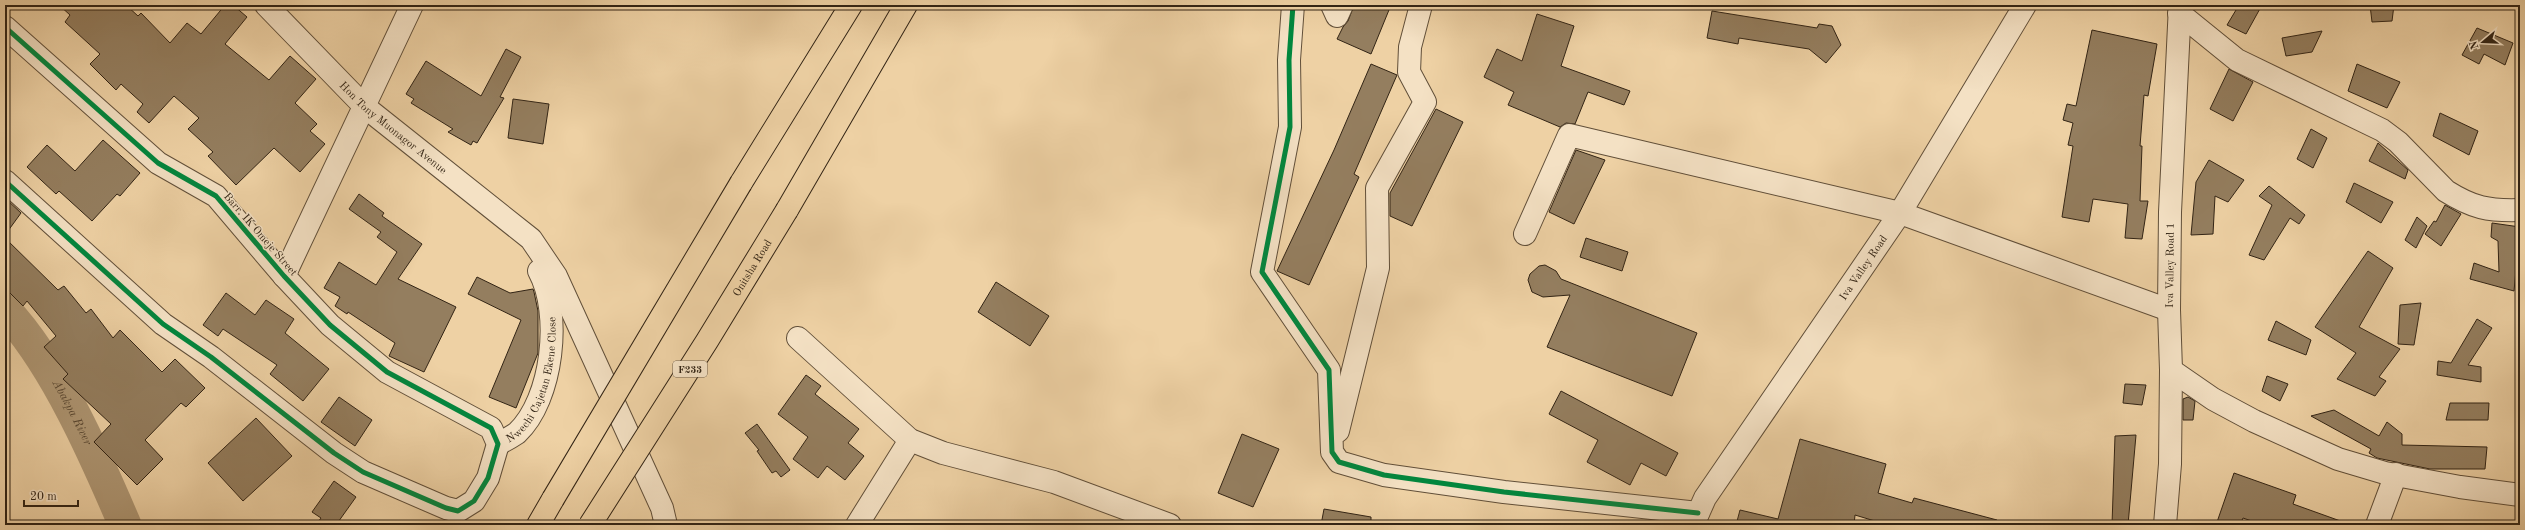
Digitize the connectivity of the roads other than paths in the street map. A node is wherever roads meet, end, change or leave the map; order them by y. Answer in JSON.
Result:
{"nodes":[{"id":1,"x":266,"y":5,"type":"edge"},
{"id":2,"x":412,"y":5,"type":"edge"},
{"id":3,"x":851,"y":5,"type":"edge"},
{"id":4,"x":906,"y":5,"type":"edge"},
{"id":5,"x":1293,"y":5,"type":"edge"},
{"id":6,"x":1332,"y":5,"type":"edge"},
{"id":7,"x":1342,"y":5,"type":"edge"},
{"id":8,"x":1420,"y":5,"type":"edge"},
{"id":9,"x":2025,"y":5,"type":"edge"},
{"id":10,"x":2180,"y":9,"type":"edge"},
{"id":11,"x":5,"y":27,"type":"edge"},
{"id":12,"x":365,"y":107,"type":"junction"},
{"id":13,"x":5,"y":181,"type":"edge"},
{"id":14,"x":2520,"y":210,"type":"edge"},
{"id":15,"x":1900,"y":213,"type":"junction"},
{"id":16,"x":1525,"y":234,"type":"dead end"},
{"id":17,"x":531,"y":238,"type":"junction"},
{"id":18,"x":284,"y":276,"type":"junction"},
{"id":19,"x":2168,"y":310,"type":"junction"},
{"id":20,"x":798,"y":338,"type":"dead end"},
{"id":21,"x":2171,"y":370,"type":"junction"},
{"id":22,"x":495,"y":436,"type":"junction"},
{"id":23,"x":910,"y":440,"type":"junction"},
{"id":24,"x":1332,"y":452,"type":"junction"},
{"id":25,"x":2396,"y":474,"type":"junction"},
{"id":26,"x":2520,"y":495,"type":"edge"},
{"id":27,"x":1695,"y":519,"type":"edge"},
{"id":28,"x":538,"y":525,"type":"edge"},
{"id":29,"x":590,"y":525,"type":"edge"},
{"id":30,"x":666,"y":525,"type":"edge"},
{"id":31,"x":857,"y":525,"type":"edge"},
{"id":32,"x":1170,"y":525,"type":"edge"},
{"id":33,"x":2165,"y":525,"type":"edge"},
{"id":34,"x":2377,"y":525,"type":"edge"}],
"edges":[{"from":1,"to":12,"type":"street","name":"Hon Tony Muonagor Avenue"},
{"from":2,"to":12,"type":"street"},
{"from":3,"to":28,"type":"main road","bridge":true},
{"from":4,"to":29,"type":"main road","name":"Onitsha Road","number":"F233","bridge":true},
{"from":5,"to":24,"type":"street"},
{"from":6,"to":7,"type":"street"},
{"from":8,"to":24,"type":"street"},
{"from":9,"to":15,"type":"street","name":"Iva Valley Road"},
{"from":10,"to":14,"type":"street"},
{"from":10,"to":19,"type":"street","name":"Iva Valley Road 1"},
{"from":11,"to":18,"type":"street","name":"Barr. IK Omeje Street"},
{"from":12,"to":17,"type":"street","name":"Hon Tony Muonagor Avenue"},
{"from":12,"to":18,"type":"street"},
{"from":13,"to":22,"type":"street"},
{"from":15,"to":16,"type":"street"},
{"from":15,"to":19,"type":"street"},
{"from":15,"to":27,"type":"street","name":"Iva Valley Road"},
{"from":17,"to":22,"type":"street","name":"Nwechi Cajetan Ekene Close"},
{"from":17,"to":30,"type":"street","name":"Hon Tony Muonagor Avenue"},
{"from":18,"to":22,"type":"street","name":"Barr. IK Omeje Street"},
{"from":19,"to":21,"type":"street","name":"Iva Valley Road 1"},
{"from":20,"to":23,"type":"street"},
{"from":21,"to":25,"type":"street"},
{"from":21,"to":33,"type":"street","name":"Iva Valley Road 1"},
{"from":23,"to":31,"type":"street"},
{"from":23,"to":32,"type":"street"},
{"from":24,"to":27,"type":"street"},
{"from":25,"to":26,"type":"street"},
{"from":25,"to":34,"type":"street"}]}
